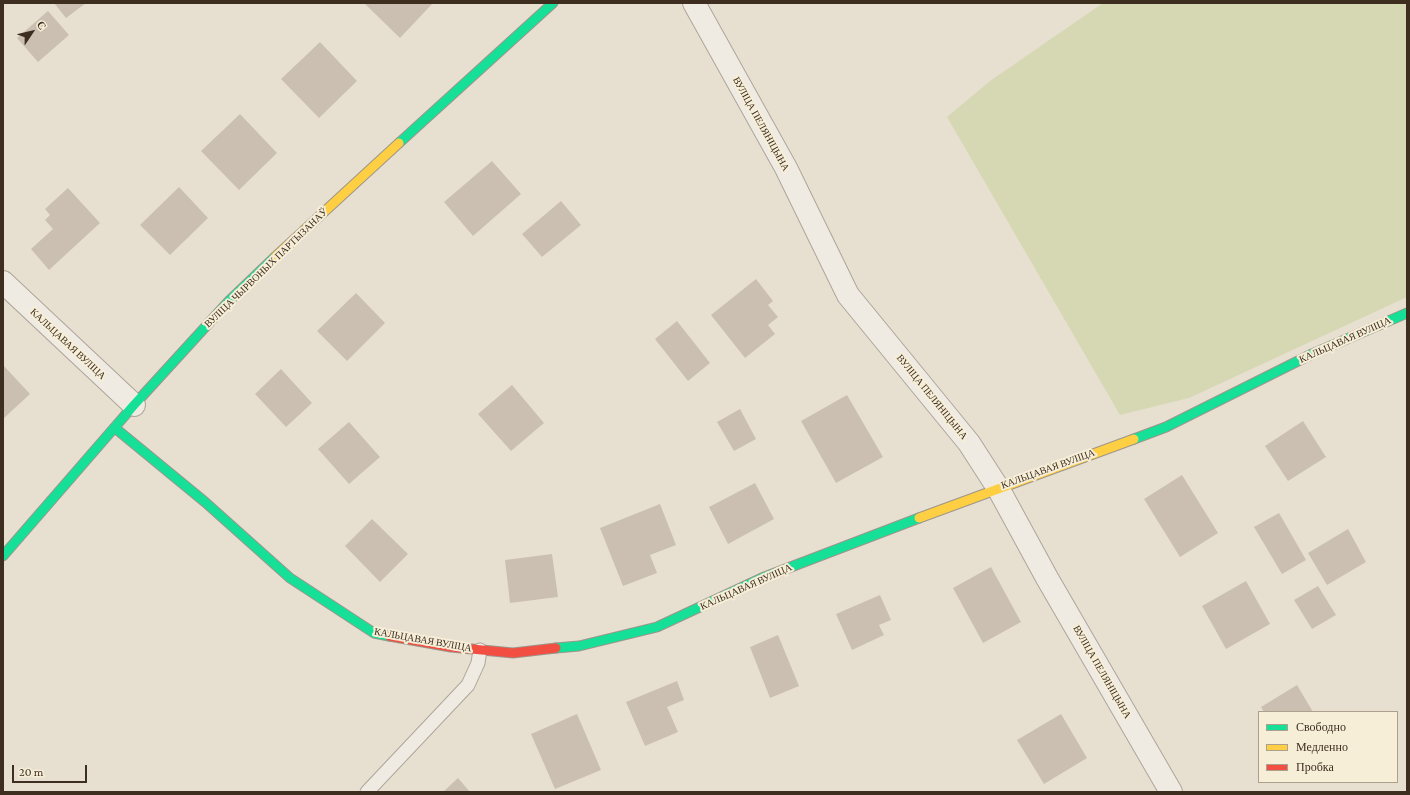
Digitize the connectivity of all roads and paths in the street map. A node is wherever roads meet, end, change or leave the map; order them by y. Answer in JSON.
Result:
{"nodes":[{"id":1,"x":553,"y":3,"type":"edge"},
{"id":2,"x":694,"y":3,"type":"edge"},
{"id":3,"x":3,"y":282,"type":"edge"},
{"id":4,"x":1407,"y":313,"type":"edge"},
{"id":5,"x":134,"y":405,"type":"junction"},
{"id":6,"x":115,"y":428,"type":"junction"},
{"id":7,"x":998,"y":488,"type":"junction"},
{"id":8,"x":3,"y":556,"type":"edge"},
{"id":9,"x":480,"y":650,"type":"junction"},
{"id":10,"x":367,"y":792,"type":"edge"},
{"id":11,"x":1170,"y":792,"type":"edge"}],
"edges":[{"from":1,"to":5,"type":"street","name":"ВУЛІЦА ЧЫРВОНЫХ ПАРТЫЗАНАЎ"},
{"from":2,"to":7,"type":"street","name":"ВУЛІЦА ПЕЛЯНІЦЫНА"},
{"from":3,"to":5,"type":"street","name":"КАЛЬЦАВАЯ ВУЛІЦА"},
{"from":4,"to":7,"type":"street","name":"КАЛЬЦАВАЯ ВУЛІЦА"},
{"from":5,"to":6,"type":"street","name":"ВУЛІЦА ЧЫРВОНЫХ ПАРТЫЗАНАЎ"},
{"from":6,"to":8,"type":"street","name":"ВУЛІЦА ЧЫРВОНЫХ ПАРТЫЗАНАЎ"},
{"from":6,"to":9,"type":"street","name":"КАЛЬЦАВАЯ ВУЛІЦА"},
{"from":7,"to":9,"type":"street","name":"КАЛЬЦАВАЯ ВУЛІЦА"},
{"from":7,"to":11,"type":"street","name":"ВУЛІЦА ПЕЛЯНІЦЫНА"},
{"from":9,"to":10,"type":"lane"}]}
